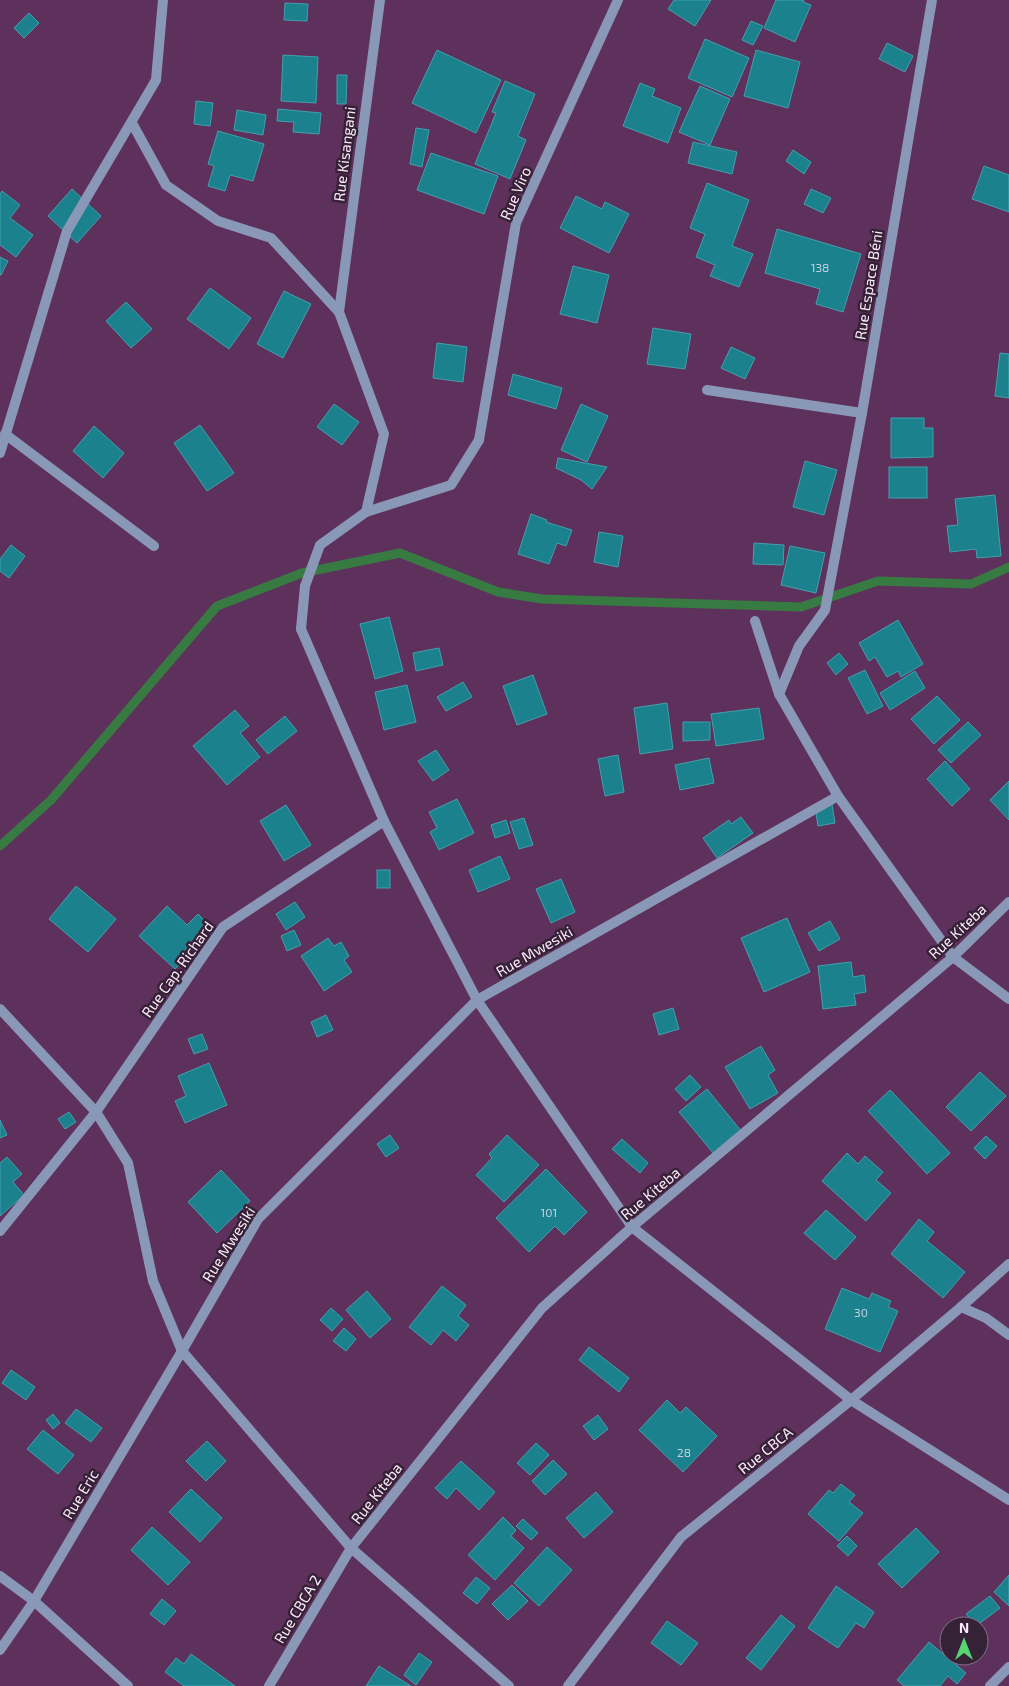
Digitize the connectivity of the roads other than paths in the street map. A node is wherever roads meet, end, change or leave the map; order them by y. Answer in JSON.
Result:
{"nodes":[{"id":1,"x":163,"y":0,"type":"edge"},
{"id":2,"x":380,"y":0,"type":"edge"},
{"id":3,"x":618,"y":0,"type":"edge"},
{"id":4,"x":932,"y":0,"type":"edge"},
{"id":5,"x":132,"y":123,"type":"junction"},
{"id":6,"x":339,"y":312,"type":"junction"},
{"id":7,"x":707,"y":390,"type":"dead end"},
{"id":8,"x":862,"y":414,"type":"junction"},
{"id":9,"x":5,"y":434,"type":"junction"},
{"id":10,"x":0,"y":453,"type":"edge"},
{"id":11,"x":366,"y":512,"type":"junction"},
{"id":12,"x":154,"y":546,"type":"dead end"},
{"id":13,"x":755,"y":621,"type":"dead end"},
{"id":14,"x":779,"y":694,"type":"junction"},
{"id":15,"x":838,"y":796,"type":"junction"},
{"id":16,"x":384,"y":821,"type":"junction"},
{"id":17,"x":1009,"y":902,"type":"edge"},
{"id":18,"x":953,"y":957,"type":"junction"},
{"id":19,"x":1009,"y":999,"type":"edge"},
{"id":20,"x":478,"y":1000,"type":"junction"},
{"id":21,"x":0,"y":1009,"type":"edge"},
{"id":22,"x":96,"y":1112,"type":"junction"},
{"id":23,"x":632,"y":1227,"type":"junction"},
{"id":24,"x":0,"y":1231,"type":"edge"},
{"id":25,"x":1009,"y":1264,"type":"edge"},
{"id":26,"x":961,"y":1307,"type":"junction"},
{"id":27,"x":1009,"y":1334,"type":"edge"},
{"id":28,"x":182,"y":1352,"type":"junction"},
{"id":29,"x":851,"y":1400,"type":"junction"},
{"id":30,"x":1009,"y":1500,"type":"edge"},
{"id":31,"x":351,"y":1548,"type":"junction"},
{"id":32,"x":0,"y":1576,"type":"edge"},
{"id":33,"x":34,"y":1601,"type":"junction"},
{"id":34,"x":0,"y":1650,"type":"edge"},
{"id":35,"x":1009,"y":1667,"type":"edge"},
{"id":36,"x":128,"y":1686,"type":"edge"},
{"id":37,"x":269,"y":1686,"type":"edge"},
{"id":38,"x":509,"y":1686,"type":"edge"},
{"id":39,"x":568,"y":1686,"type":"edge"},
{"id":40,"x":990,"y":1686,"type":"edge"}],
"edges":[{"from":1,"to":5,"type":"street"},
{"from":2,"to":6,"type":"street","name":"Rue Kisangani"},
{"from":3,"to":11,"type":"street","name":"Rue Viro"},
{"from":4,"to":8,"type":"street","name":"Rue Espace Béni"},
{"from":5,"to":6,"type":"street"},
{"from":5,"to":9,"type":"street"},
{"from":6,"to":11,"type":"street"},
{"from":7,"to":8,"type":"street"},
{"from":8,"to":14,"type":"street","name":"Rue Espace Béni"},
{"from":9,"to":10,"type":"street"},
{"from":9,"to":12,"type":"street"},
{"from":11,"to":16,"type":"street"},
{"from":13,"to":14,"type":"street"},
{"from":14,"to":15,"type":"street"},
{"from":15,"to":18,"type":"street"},
{"from":15,"to":20,"type":"street","name":"Rue Mwesiki"},
{"from":16,"to":20,"type":"street"},
{"from":16,"to":22,"type":"street","name":"Rue Cap. Richard"},
{"from":17,"to":18,"type":"street","name":"Rue Kiteba"},
{"from":18,"to":19,"type":"street"},
{"from":18,"to":23,"type":"street","name":"Rue Kiteba"},
{"from":20,"to":23,"type":"street"},
{"from":20,"to":28,"type":"street","name":"Rue Mwesiki"},
{"from":21,"to":22,"type":"street"},
{"from":22,"to":24,"type":"street","name":"Rue Cap. Richard"},
{"from":22,"to":28,"type":"street"},
{"from":23,"to":29,"type":"street"},
{"from":23,"to":31,"type":"street","name":"Rue Kiteba"},
{"from":25,"to":26,"type":"street","name":"Rue CBCA"},
{"from":26,"to":27,"type":"street"},
{"from":26,"to":29,"type":"street","name":"Rue CBCA"},
{"from":28,"to":31,"type":"street"},
{"from":28,"to":33,"type":"street","name":"Rue Eric"},
{"from":29,"to":30,"type":"street"},
{"from":29,"to":39,"type":"street","name":"Rue CBCA"},
{"from":31,"to":37,"type":"street","name":"Rue CBCA 2"},
{"from":31,"to":38,"type":"street"},
{"from":32,"to":33,"type":"street"},
{"from":33,"to":34,"type":"street","name":"Rue Eric"},
{"from":33,"to":36,"type":"street"},
{"from":35,"to":40,"type":"street"}]}
